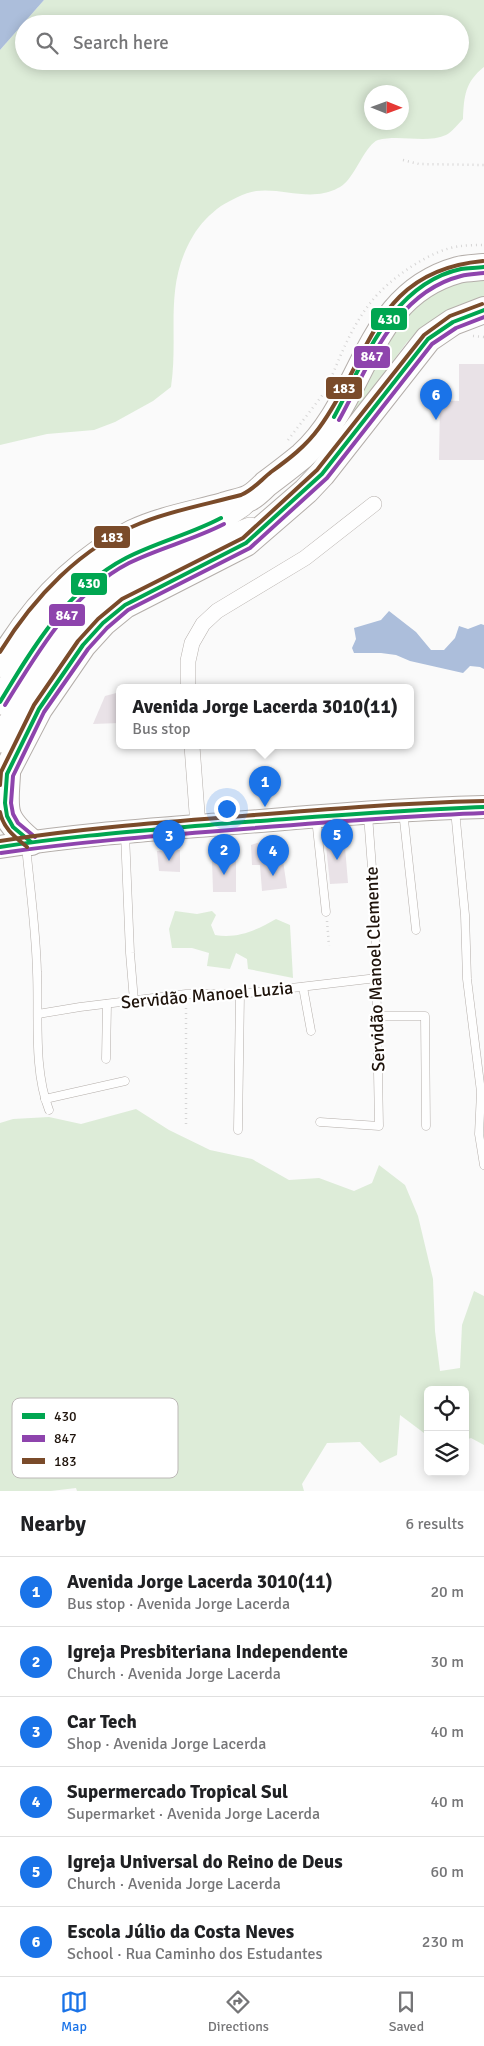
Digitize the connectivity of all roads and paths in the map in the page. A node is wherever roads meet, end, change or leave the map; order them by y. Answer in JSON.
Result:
{"nodes":[{"id":1,"x":403,"y":160,"type":"dead end"},
{"id":2,"x":484,"y":165,"type":"edge"},
{"id":3,"x":484,"y":245,"type":"edge"},
{"id":4,"x":484,"y":267,"type":"edge"},
{"id":5,"x":484,"y":310,"type":"edge"},
{"id":6,"x":287,"y":442,"type":"dead end"},
{"id":7,"x":249,"y":498,"type":"junction"},
{"id":8,"x":374,"y":504,"type":"dead end"},
{"id":9,"x":271,"y":522,"type":"junction"},
{"id":10,"x":129,"y":568,"type":"junction"},
{"id":11,"x":0,"y":664,"type":"edge"},
{"id":12,"x":188,"y":684,"type":"edge"},
{"id":13,"x":0,"y":702,"type":"edge"},
{"id":14,"x":0,"y":740,"type":"edge"},
{"id":15,"x":192,"y":749,"type":"edge"},
{"id":16,"x":3,"y":779,"type":"edge"},
{"id":17,"x":484,"y":807,"type":"edge"},
{"id":18,"x":455,"y":808,"type":"junction"},
{"id":19,"x":403,"y":809,"type":"junction"},
{"id":20,"x":368,"y":812,"type":"junction"},
{"id":21,"x":316,"y":816,"type":"junction"},
{"id":22,"x":198,"y":826,"type":"junction"},
{"id":23,"x":125,"y":832,"type":"junction"},
{"id":24,"x":28,"y":842,"type":"junction"},
{"id":25,"x":0,"y":847,"type":"edge"},
{"id":26,"x":326,"y":912,"type":"joint"},
{"id":27,"x":416,"y":930,"type":"dead end"},
{"id":28,"x":329,"y":946,"type":"dead end"},
{"id":29,"x":377,"y":978,"type":"junction"},
{"id":30,"x":303,"y":987,"type":"junction"},
{"id":31,"x":186,"y":994,"type":"junction"},
{"id":32,"x":240,"y":994,"type":"junction"},
{"id":33,"x":134,"y":1001,"type":"junction"},
{"id":34,"x":108,"y":1004,"type":"junction"},
{"id":35,"x":38,"y":1014,"type":"junction"},
{"id":36,"x":378,"y":1016,"type":"junction"},
{"id":37,"x":311,"y":1031,"type":"dead end"},
{"id":38,"x":106,"y":1059,"type":"dead end"},
{"id":39,"x":125,"y":1080,"type":"dead end"},
{"id":40,"x":45,"y":1099,"type":"junction"},
{"id":41,"x":49,"y":1110,"type":"dead end"},
{"id":42,"x":320,"y":1122,"type":"dead end"},
{"id":43,"x":186,"y":1124,"type":"dead end"},
{"id":44,"x":426,"y":1126,"type":"dead end"},
{"id":45,"x":238,"y":1130,"type":"dead end"},
{"id":46,"x":484,"y":1165,"type":"edge"}],
"edges":[{"from":1,"to":2,"type":"path"},
{"from":3,"to":6,"type":"path"},
{"from":4,"to":7,"type":"highway"},
{"from":5,"to":9,"type":"highway"},
{"from":7,"to":10,"type":"main road"},
{"from":7,"to":11,"type":"highway"},
{"from":8,"to":12,"type":"street"},
{"from":9,"to":10,"type":"main road"},
{"from":9,"to":16,"type":"highway"},
{"from":10,"to":13,"type":"main road"},
{"from":10,"to":14,"type":"main road"},
{"from":15,"to":22,"type":"street"},
{"from":16,"to":24,"type":"highway"},
{"from":17,"to":18,"type":"main road"},
{"from":18,"to":19,"type":"main road"},
{"from":18,"to":46,"type":"lane"},
{"from":19,"to":20,"type":"main road"},
{"from":19,"to":27,"type":"lane"},
{"from":20,"to":21,"type":"main road"},
{"from":20,"to":29,"type":"lane","name":"Servidão Manoel Clemente"},
{"from":21,"to":22,"type":"main road"},
{"from":21,"to":26,"type":"lane"},
{"from":22,"to":23,"type":"main road"},
{"from":23,"to":24,"type":"main road"},
{"from":23,"to":33,"type":"lane"},
{"from":24,"to":25,"type":"main road"},
{"from":24,"to":35,"type":"lane"},
{"from":26,"to":28,"type":"path"},
{"from":29,"to":30,"type":"lane","name":"Servidão Manoel Luzia"},
{"from":29,"to":36,"type":"lane","name":"Servidão Manoel Clemente"},
{"from":30,"to":32,"type":"lane","name":"Servidão Manoel Luzia"},
{"from":30,"to":37,"type":"lane"},
{"from":31,"to":32,"type":"lane","name":"Servidão Manoel Luzia"},
{"from":31,"to":33,"type":"lane","name":"Servidão Manoel Luzia"},
{"from":31,"to":43,"type":"path"},
{"from":32,"to":45,"type":"lane"},
{"from":33,"to":34,"type":"lane","name":"Servidão Manoel Luzia"},
{"from":34,"to":35,"type":"lane","name":"Servidão Manoel Luzia"},
{"from":34,"to":38,"type":"lane"},
{"from":35,"to":40,"type":"lane"},
{"from":36,"to":42,"type":"lane","name":"Servidão Manoel Clemente"},
{"from":36,"to":44,"type":"lane"},
{"from":39,"to":40,"type":"lane"},
{"from":40,"to":41,"type":"lane"}]}
